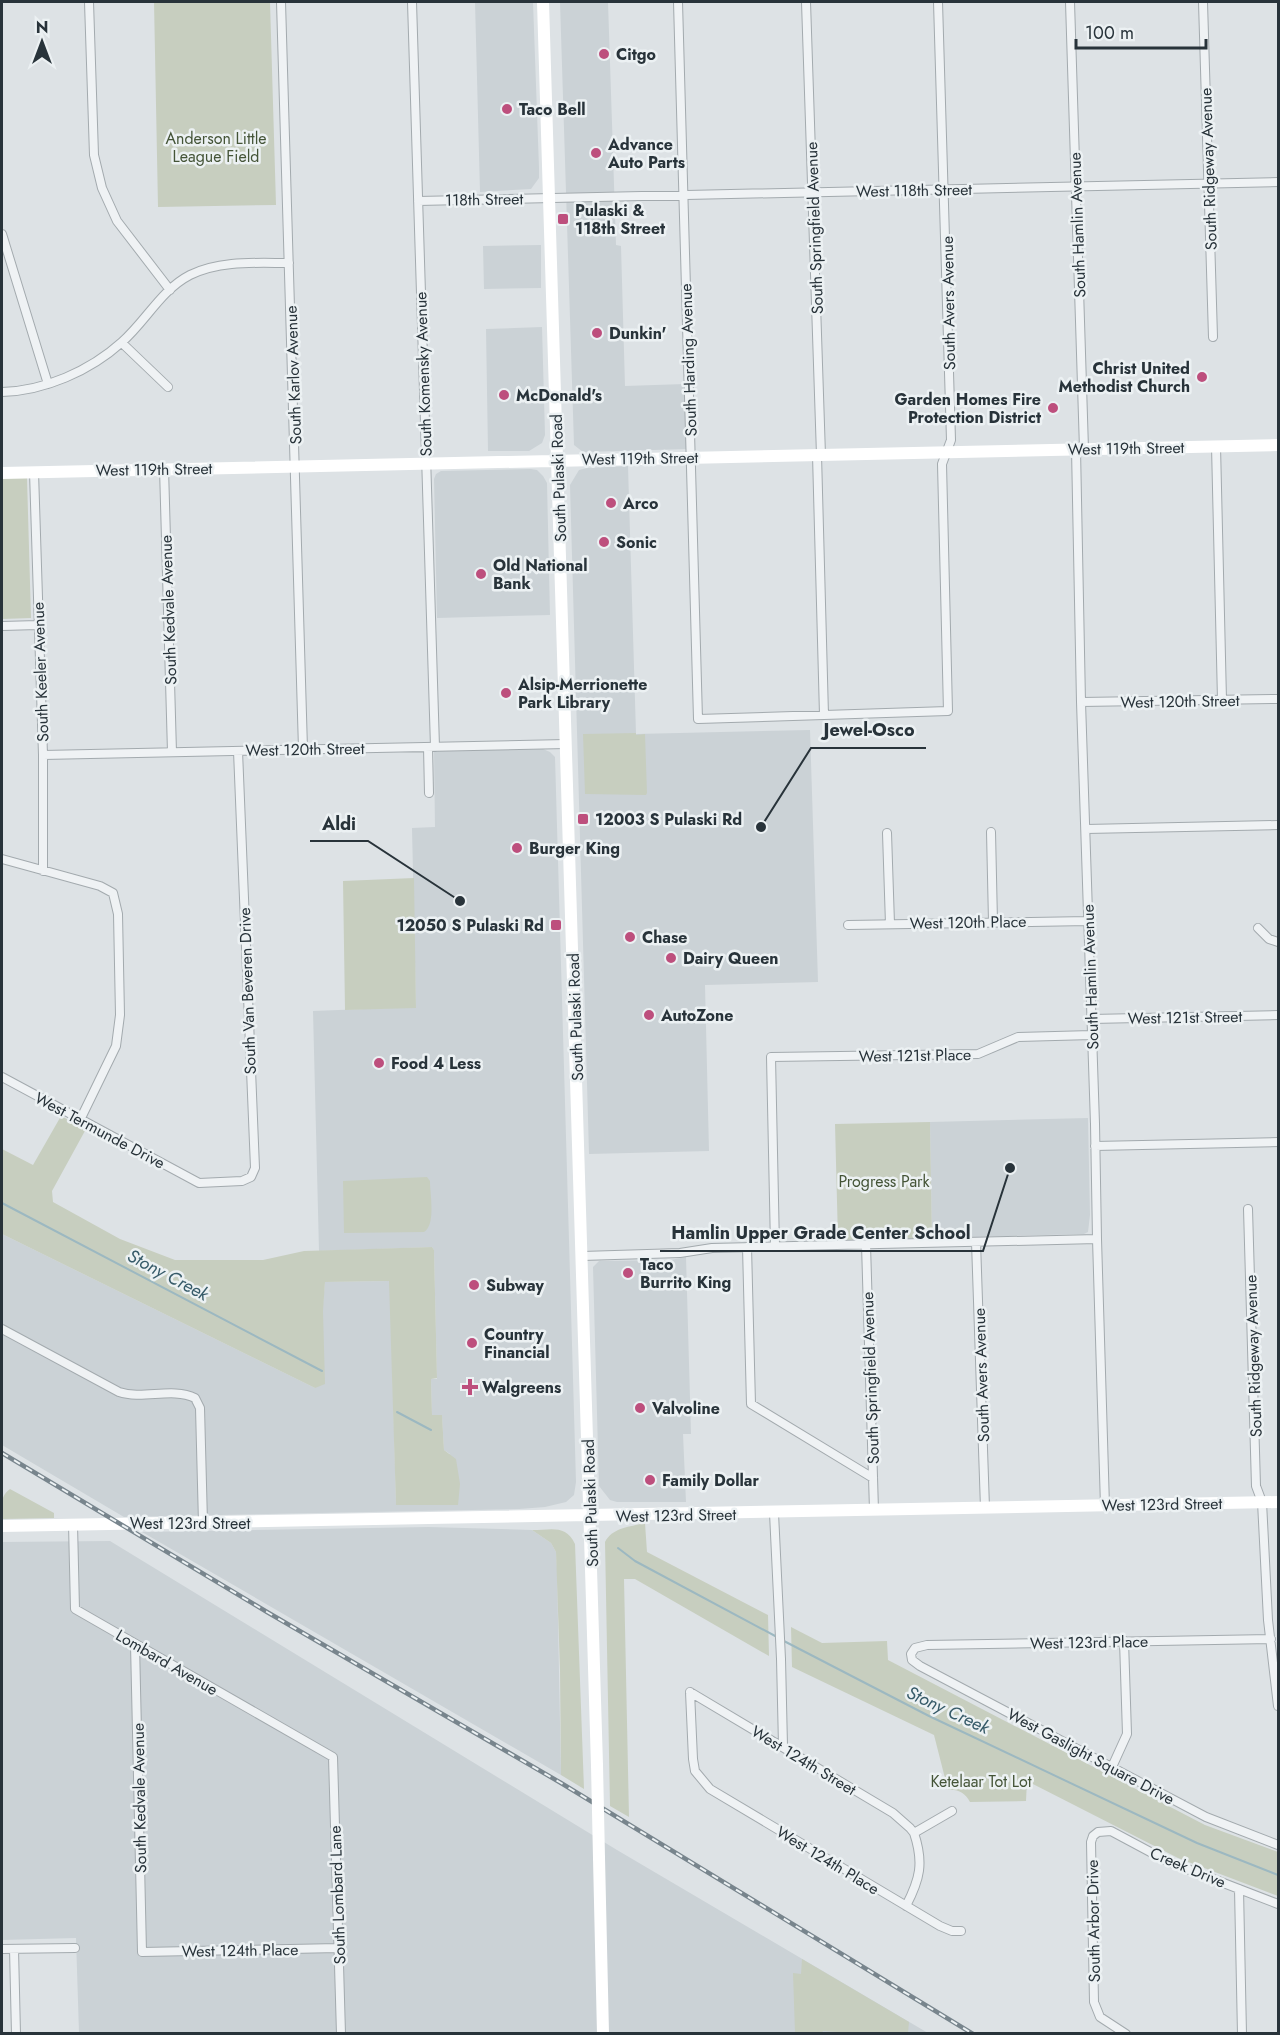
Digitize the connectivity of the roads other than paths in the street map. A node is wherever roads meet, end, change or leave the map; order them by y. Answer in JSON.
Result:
{"nodes":[{"id":1,"x":89,"y":2,"type":"edge"},
{"id":2,"x":281,"y":2,"type":"edge"},
{"id":3,"x":412,"y":2,"type":"edge"},
{"id":4,"x":543,"y":2,"type":"edge"},
{"id":5,"x":678,"y":2,"type":"edge"},
{"id":6,"x":806,"y":2,"type":"edge"},
{"id":7,"x":938,"y":2,"type":"edge"},
{"id":8,"x":1070,"y":2,"type":"edge"},
{"id":9,"x":1203,"y":2,"type":"edge"},
{"id":10,"x":1278,"y":182,"type":"edge"},
{"id":11,"x":1208,"y":184,"type":"junction"},
{"id":12,"x":1076,"y":186,"type":"junction"},
{"id":13,"x":945,"y":190,"type":"junction"},
{"id":14,"x":814,"y":193,"type":"junction"},
{"id":15,"x":683,"y":194,"type":"junction"},
{"id":16,"x":549,"y":198,"type":"junction"},
{"id":17,"x":418,"y":201,"type":"junction"},
{"id":18,"x":2,"y":234,"type":"edge"},
{"id":19,"x":290,"y":263,"type":"junction"},
{"id":20,"x":170,"y":290,"type":"junction"},
{"id":21,"x":1213,"y":337,"type":"dead end"},
{"id":22,"x":122,"y":343,"type":"junction"},
{"id":23,"x":48,"y":384,"type":"junction"},
{"id":24,"x":168,"y":387,"type":"dead end"},
{"id":25,"x":2,"y":392,"type":"edge"},
{"id":26,"x":1278,"y":445,"type":"edge"},
{"id":27,"x":1216,"y":446,"type":"junction"},
{"id":28,"x":1080,"y":449,"type":"junction"},
{"id":29,"x":947,"y":452,"type":"junction"},
{"id":30,"x":819,"y":454,"type":"junction"},
{"id":31,"x":691,"y":457,"type":"junction"},
{"id":32,"x":558,"y":460,"type":"junction"},
{"id":33,"x":426,"y":464,"type":"junction"},
{"id":34,"x":295,"y":466,"type":"junction"},
{"id":35,"x":164,"y":468,"type":"junction"},
{"id":36,"x":2,"y":472,"type":"edge"},
{"id":37,"x":34,"y":472,"type":"junction"},
{"id":38,"x":38,"y":625,"type":"junction"},
{"id":39,"x":2,"y":626,"type":"edge"},
{"id":40,"x":1278,"y":699,"type":"edge"},
{"id":41,"x":1222,"y":700,"type":"junction"},
{"id":42,"x":1081,"y":702,"type":"junction"},
{"id":43,"x":824,"y":715,"type":"junction"},
{"id":44,"x":566,"y":744,"type":"junction"},
{"id":45,"x":431,"y":747,"type":"junction"},
{"id":46,"x":303,"y":749,"type":"junction"},
{"id":47,"x":238,"y":751,"type":"junction"},
{"id":48,"x":172,"y":752,"type":"junction"},
{"id":49,"x":43,"y":755,"type":"junction"},
{"id":50,"x":429,"y":793,"type":"dead end"},
{"id":51,"x":1278,"y":825,"type":"edge"},
{"id":52,"x":1086,"y":829,"type":"junction"},
{"id":53,"x":992,"y":832,"type":"dead end"},
{"id":54,"x":887,"y":833,"type":"dead end"},
{"id":55,"x":2,"y":859,"type":"edge"},
{"id":56,"x":43,"y":871,"type":"junction"},
{"id":57,"x":1089,"y":921,"type":"junction"},
{"id":58,"x":993,"y":922,"type":"junction"},
{"id":59,"x":890,"y":924,"type":"junction"},
{"id":60,"x":848,"y":925,"type":"dead end"},
{"id":61,"x":1258,"y":928,"type":"dead end"},
{"id":62,"x":1278,"y":942,"type":"edge"},
{"id":63,"x":1278,"y":1015,"type":"edge"},
{"id":64,"x":1091,"y":1019,"type":"junction"},
{"id":65,"x":1092,"y":1035,"type":"junction"},
{"id":66,"x":2,"y":1077,"type":"edge"},
{"id":67,"x":80,"y":1120,"type":"junction"},
{"id":68,"x":1278,"y":1142,"type":"edge"},
{"id":69,"x":1095,"y":1146,"type":"junction"},
{"id":70,"x":198,"y":1183,"type":"joint"},
{"id":71,"x":1248,"y":1209,"type":"dead end"},
{"id":72,"x":1097,"y":1239,"type":"junction"},
{"id":73,"x":976,"y":1242,"type":"junction"},
{"id":74,"x":866,"y":1245,"type":"junction"},
{"id":75,"x":747,"y":1247,"type":"junction"},
{"id":76,"x":775,"y":1247,"type":"junction"},
{"id":77,"x":582,"y":1256,"type":"junction"},
{"id":78,"x":2,"y":1329,"type":"edge"},
{"id":79,"x":873,"y":1478,"type":"junction"},
{"id":80,"x":1262,"y":1502,"type":"junction"},
{"id":81,"x":1278,"y":1502,"type":"edge"},
{"id":82,"x":1105,"y":1506,"type":"junction"},
{"id":83,"x":985,"y":1508,"type":"junction"},
{"id":84,"x":874,"y":1510,"type":"junction"},
{"id":85,"x":774,"y":1513,"type":"junction"},
{"id":86,"x":590,"y":1516,"type":"junction"},
{"id":87,"x":203,"y":1523,"type":"junction"},
{"id":88,"x":72,"y":1524,"type":"junction"},
{"id":89,"x":2,"y":1526,"type":"edge"},
{"id":90,"x":1268,"y":1620,"type":"junction"},
{"id":91,"x":1278,"y":1620,"type":"edge"},
{"id":92,"x":1270,"y":1639,"type":"junction"},
{"id":93,"x":1124,"y":1641,"type":"junction"},
{"id":94,"x":135,"y":1644,"type":"junction"},
{"id":95,"x":911,"y":1654,"type":"joint"},
{"id":96,"x":1278,"y":1706,"type":"edge"},
{"id":97,"x":783,"y":1746,"type":"junction"},
{"id":98,"x":333,"y":1757,"type":"joint"},
{"id":99,"x":1112,"y":1767,"type":"junction"},
{"id":100,"x":701,"y":1779,"type":"joint"},
{"id":101,"x":952,"y":1811,"type":"dead end"},
{"id":102,"x":1098,"y":1832,"type":"joint"},
{"id":103,"x":914,"y":1833,"type":"junction"},
{"id":104,"x":1278,"y":1845,"type":"edge"},
{"id":105,"x":1239,"y":1889,"type":"junction"},
{"id":106,"x":1278,"y":1904,"type":"edge"},
{"id":107,"x":906,"y":1906,"type":"junction"},
{"id":108,"x":961,"y":1931,"type":"dead end"},
{"id":109,"x":75,"y":1948,"type":"dead end"},
{"id":110,"x":338,"y":1948,"type":"junction"},
{"id":111,"x":2,"y":1949,"type":"edge"},
{"id":112,"x":14,"y":1949,"type":"junction"},
{"id":113,"x":142,"y":1952,"type":"joint"},
{"id":114,"x":16,"y":2034,"type":"edge"},
{"id":115,"x":341,"y":2034,"type":"edge"},
{"id":116,"x":603,"y":2034,"type":"edge"},
{"id":117,"x":1126,"y":2034,"type":"edge"},
{"id":118,"x":1242,"y":2034,"type":"edge"}],
"edges":[{"from":1,"to":20,"type":"street"},
{"from":2,"to":19,"type":"street","name":"South Karlov Avenue"},
{"from":3,"to":17,"type":"street","name":"South Komensky Avenue"},
{"from":4,"to":16,"type":"street","name":"South Pulaski Road"},
{"from":5,"to":15,"type":"street","name":"South Harding Avenue"},
{"from":6,"to":14,"type":"street","name":"South Springfield Avenue"},
{"from":7,"to":13,"type":"street","name":"South Avers Avenue"},
{"from":8,"to":12,"type":"street","name":"South Hamlin Avenue"},
{"from":9,"to":11,"type":"street","name":"South Ridgeway Avenue"},
{"from":10,"to":11,"type":"street","name":"West 118th Street"},
{"from":11,"to":12,"type":"street","name":"West 118th Street"},
{"from":11,"to":21,"type":"street","name":"South Ridgeway Avenue"},
{"from":12,"to":13,"type":"street","name":"West 118th Street"},
{"from":12,"to":28,"type":"street","name":"South Hamlin Avenue"},
{"from":13,"to":14,"type":"street","name":"West 118th Street"},
{"from":13,"to":29,"type":"street","name":"South Avers Avenue"},
{"from":14,"to":15,"type":"street","name":"West 118th Street"},
{"from":14,"to":30,"type":"street","name":"South Springfield Avenue"},
{"from":15,"to":16,"type":"street","name":"West 118th Street"},
{"from":15,"to":31,"type":"street","name":"South Harding Avenue"},
{"from":16,"to":17,"type":"street","name":"118th Street"},
{"from":16,"to":32,"type":"street","name":"South Pulaski Road"},
{"from":17,"to":33,"type":"street","name":"South Komensky Avenue"},
{"from":18,"to":23,"type":"street"},
{"from":19,"to":20,"type":"street"},
{"from":19,"to":34,"type":"street","name":"South Karlov Avenue"},
{"from":20,"to":22,"type":"street"},
{"from":22,"to":23,"type":"street"},
{"from":22,"to":24,"type":"street"},
{"from":23,"to":25,"type":"street"},
{"from":26,"to":27,"type":"street","name":"West 119th Street"},
{"from":27,"to":28,"type":"street","name":"West 119th Street"},
{"from":27,"to":41,"type":"street"},
{"from":28,"to":29,"type":"street","name":"West 119th Street"},
{"from":28,"to":42,"type":"street","name":"South Hamlin Avenue"},
{"from":29,"to":30,"type":"street","name":"West 119th Street"},
{"from":29,"to":43,"type":"street","name":"South Avers Avenue"},
{"from":30,"to":31,"type":"street","name":"West 119th Street"},
{"from":30,"to":43,"type":"street","name":"South Springfield Avenue"},
{"from":31,"to":32,"type":"street","name":"West 119th Street"},
{"from":31,"to":43,"type":"street","name":"South Harding Avenue"},
{"from":32,"to":33,"type":"street","name":"West 119th Street"},
{"from":32,"to":44,"type":"street","name":"South Pulaski Road"},
{"from":33,"to":34,"type":"street","name":"West 119th Street"},
{"from":33,"to":45,"type":"street","name":"South Komensky Avenue"},
{"from":34,"to":35,"type":"street","name":"West 119th Street"},
{"from":34,"to":46,"type":"street","name":"South Karlov Avenue"},
{"from":35,"to":37,"type":"street","name":"West 119th Street"},
{"from":35,"to":48,"type":"street","name":"South Kedvale Avenue"},
{"from":36,"to":37,"type":"street","name":"West 119th Street"},
{"from":37,"to":38,"type":"street","name":"South Keeler Avenue"},
{"from":38,"to":39,"type":"street"},
{"from":38,"to":49,"type":"street","name":"South Keeler Avenue"},
{"from":40,"to":41,"type":"street","name":"West 120th Street"},
{"from":41,"to":42,"type":"street","name":"West 120th Street"},
{"from":42,"to":52,"type":"street","name":"South Hamlin Avenue"},
{"from":44,"to":45,"type":"street","name":"West 120th Street"},
{"from":44,"to":77,"type":"street","name":"South Pulaski Road"},
{"from":45,"to":46,"type":"street","name":"West 120th Street"},
{"from":45,"to":50,"type":"street","name":"South Komensky Avenue"},
{"from":46,"to":47,"type":"street","name":"West 120th Street"},
{"from":47,"to":48,"type":"street","name":"West 120th Street"},
{"from":47,"to":70,"type":"street","name":"South Van Beveren Drive"},
{"from":48,"to":49,"type":"street","name":"West 120th Street"},
{"from":49,"to":56,"type":"street","name":"South Keeler Avenue"},
{"from":51,"to":52,"type":"street"},
{"from":52,"to":57,"type":"street","name":"South Hamlin Avenue"},
{"from":53,"to":58,"type":"street"},
{"from":54,"to":59,"type":"street"},
{"from":55,"to":56,"type":"street"},
{"from":56,"to":67,"type":"street"},
{"from":57,"to":58,"type":"street","name":"West 120th Place"},
{"from":57,"to":64,"type":"street","name":"South Hamlin Avenue"},
{"from":58,"to":59,"type":"street","name":"West 120th Place"},
{"from":59,"to":60,"type":"street","name":"West 120th Place"},
{"from":61,"to":62,"type":"street"},
{"from":63,"to":64,"type":"street","name":"West 121st Street"},
{"from":64,"to":65,"type":"street","name":"South Hamlin Avenue"},
{"from":65,"to":69,"type":"street","name":"South Hamlin Avenue"},
{"from":65,"to":76,"type":"street","name":"West 121st Place"},
{"from":66,"to":67,"type":"street","name":"West Termunde Drive"},
{"from":67,"to":70,"type":"street","name":"West Termunde Drive"},
{"from":68,"to":69,"type":"street"},
{"from":69,"to":72,"type":"street","name":"South Hamlin Avenue"},
{"from":71,"to":80,"type":"street","name":"South Ridgeway Avenue"},
{"from":72,"to":73,"type":"street"},
{"from":72,"to":82,"type":"street","name":"South Hamlin Avenue"},
{"from":73,"to":74,"type":"street"},
{"from":73,"to":83,"type":"street","name":"South Avers Avenue"},
{"from":74,"to":76,"type":"street"},
{"from":74,"to":79,"type":"street","name":"South Springfield Avenue"},
{"from":75,"to":76,"type":"street"},
{"from":75,"to":77,"type":"street"},
{"from":75,"to":79,"type":"street"},
{"from":77,"to":86,"type":"street","name":"South Pulaski Road"},
{"from":78,"to":87,"type":"street"},
{"from":79,"to":84,"type":"street","name":"South Springfield Avenue"},
{"from":80,"to":81,"type":"street","name":"West 123rd Street"},
{"from":80,"to":82,"type":"street","name":"West 123rd Street"},
{"from":80,"to":90,"type":"street","name":"South Ridgeway Avenue"},
{"from":82,"to":83,"type":"street","name":"West 123rd Street"},
{"from":83,"to":84,"type":"street","name":"West 123rd Street"},
{"from":84,"to":85,"type":"street","name":"West 123rd Street"},
{"from":85,"to":86,"type":"street","name":"West 123rd Street"},
{"from":85,"to":97,"type":"street"},
{"from":86,"to":87,"type":"street","name":"West 123rd Street"},
{"from":86,"to":116,"type":"street","name":"South Pulaski Road","bridge":true},
{"from":87,"to":88,"type":"street","name":"West 123rd Street"},
{"from":88,"to":89,"type":"street","name":"West 123rd Street"},
{"from":88,"to":94,"type":"street","name":"Lombard Avenue"},
{"from":90,"to":91,"type":"street"},
{"from":90,"to":92,"type":"street","name":"South Ridgeway Avenue"},
{"from":92,"to":93,"type":"street","name":"West 123rd Place"},
{"from":92,"to":96,"type":"street","name":"South Ridgeway Avenue"},
{"from":93,"to":95,"type":"street","name":"West 123rd Place"},
{"from":93,"to":99,"type":"street"},
{"from":94,"to":98,"type":"street","name":"Lombard Avenue"},
{"from":94,"to":113,"type":"street","name":"South Kedvale Avenue"},
{"from":95,"to":99,"type":"street","name":"West Gaslight Square Drive"},
{"from":97,"to":100,"type":"street","name":"West 124th Street"},
{"from":97,"to":103,"type":"street","name":"West 124th Street"},
{"from":98,"to":110,"type":"street","name":"South Lombard Lane"},
{"from":99,"to":104,"type":"street","name":"West Gaslight Square Drive"},
{"from":100,"to":107,"type":"street","name":"West 124th Place"},
{"from":101,"to":103,"type":"street"},
{"from":102,"to":105,"type":"street","name":"Creek Drive"},
{"from":102,"to":117,"type":"street","name":"South Arbor Drive"},
{"from":103,"to":107,"type":"street"},
{"from":105,"to":106,"type":"street","name":"Creek Drive"},
{"from":105,"to":118,"type":"street"},
{"from":107,"to":108,"type":"street","name":"West 124th Place"},
{"from":109,"to":112,"type":"street"},
{"from":110,"to":113,"type":"street","name":"West 124th Place"},
{"from":110,"to":115,"type":"street","name":"South Lombard Lane"},
{"from":111,"to":112,"type":"street"},
{"from":112,"to":114,"type":"street"}]}
